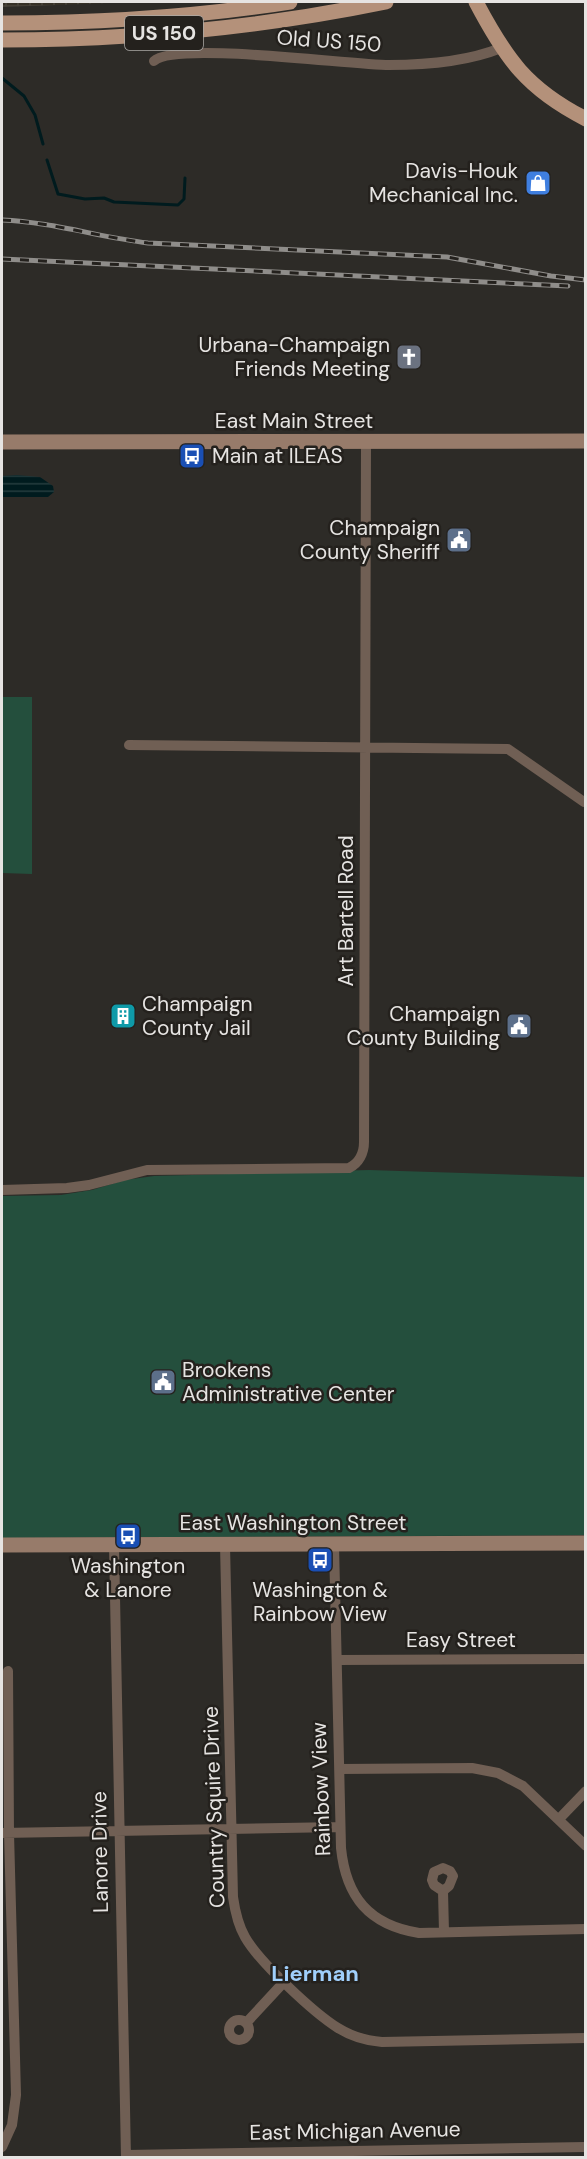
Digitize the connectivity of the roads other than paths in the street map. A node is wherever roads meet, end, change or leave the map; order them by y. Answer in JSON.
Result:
{"nodes":[{"id":1,"x":290,"y":2,"type":"edge"},
{"id":2,"x":386,"y":2,"type":"edge"},
{"id":3,"x":476,"y":2,"type":"edge"},
{"id":4,"x":491,"y":2,"type":"edge"},
{"id":5,"x":486,"y":21,"type":"junction"},
{"id":6,"x":2,"y":23,"type":"edge"},
{"id":7,"x":2,"y":40,"type":"edge"},
{"id":8,"x":501,"y":48,"type":"junction"},
{"id":9,"x":154,"y":61,"type":"dead end"},
{"id":10,"x":585,"y":119,"type":"edge"},
{"id":11,"x":585,"y":441,"type":"edge"},
{"id":12,"x":2,"y":442,"type":"edge"},
{"id":13,"x":366,"y":442,"type":"junction"},
{"id":14,"x":129,"y":746,"type":"dead end"},
{"id":15,"x":365,"y":748,"type":"junction"},
{"id":16,"x":584,"y":802,"type":"dead end"},
{"id":17,"x":2,"y":1190,"type":"edge"},
{"id":18,"x":585,"y":1543,"type":"edge"},
{"id":19,"x":2,"y":1545,"type":"edge"},
{"id":20,"x":334,"y":1547,"type":"junction"},
{"id":21,"x":114,"y":1548,"type":"junction"},
{"id":22,"x":225,"y":1548,"type":"junction"},
{"id":23,"x":585,"y":1549,"type":"edge"},
{"id":24,"x":2,"y":1552,"type":"edge"},
{"id":25,"x":585,"y":1659,"type":"edge"},
{"id":26,"x":337,"y":1660,"type":"junction"},
{"id":27,"x":8,"y":1671,"type":"dead end"},
{"id":28,"x":340,"y":1769,"type":"junction"},
{"id":29,"x":585,"y":1791,"type":"edge"},
{"id":30,"x":559,"y":1819,"type":"junction"},
{"id":31,"x":340,"y":1827,"type":"junction"},
{"id":32,"x":232,"y":1830,"type":"junction"},
{"id":33,"x":118,"y":1832,"type":"junction"},
{"id":34,"x":5,"y":1833,"type":"edge"},
{"id":35,"x":585,"y":1846,"type":"edge"},
{"id":36,"x":443,"y":1891,"type":"dead end"},
{"id":37,"x":585,"y":1929,"type":"edge"},
{"id":38,"x":444,"y":1932,"type":"junction"},
{"id":39,"x":284,"y":1982,"type":"junction"},
{"id":40,"x":247,"y":2022,"type":"dead end"},
{"id":41,"x":585,"y":2038,"type":"edge"},
{"id":42,"x":2,"y":2147,"type":"edge"},
{"id":43,"x":585,"y":2147,"type":"edge"},
{"id":44,"x":342,"y":2154,"type":"edge"},
{"id":45,"x":233,"y":2155,"type":"edge"},
{"id":46,"x":126,"y":2156,"type":"edge"}],
"edges":[{"from":1,"to":6,"type":"main road","number":"US 150"},
{"from":2,"to":7,"type":"main road","number":"US 150"},
{"from":3,"to":5,"type":"main road"},
{"from":4,"to":5,"type":"main road"},
{"from":5,"to":8,"type":"main road"},
{"from":8,"to":9,"type":"street","name":"Old US 150"},
{"from":8,"to":10,"type":"main road"},
{"from":11,"to":13,"type":"main road","name":"East Main Street"},
{"from":12,"to":13,"type":"main road","name":"East Main Street"},
{"from":13,"to":15,"type":"street","name":"Art Bartell Road"},
{"from":14,"to":15,"type":"street"},
{"from":15,"to":16,"type":"street"},
{"from":15,"to":17,"type":"street","name":"Art Bartell Road"},
{"from":18,"to":20,"type":"main road","name":"East Washington Street"},
{"from":19,"to":21,"type":"main road","name":"East Washington Street"},
{"from":20,"to":22,"type":"main road","name":"East Washington Street"},
{"from":20,"to":23,"type":"main road","name":"East Washington Street"},
{"from":20,"to":26,"type":"street","name":"Rainbow View"},
{"from":21,"to":22,"type":"main road","name":"East Washington Street"},
{"from":21,"to":24,"type":"main road","name":"East Washington Street"},
{"from":21,"to":33,"type":"street","name":"Lanore Drive"},
{"from":22,"to":32,"type":"street","name":"Country Squire Drive"},
{"from":25,"to":26,"type":"street","name":"Easy Street"},
{"from":26,"to":28,"type":"street","name":"Rainbow View"},
{"from":27,"to":34,"type":"street"},
{"from":28,"to":30,"type":"street"},
{"from":28,"to":31,"type":"street","name":"Rainbow View"},
{"from":29,"to":30,"type":"street"},
{"from":30,"to":35,"type":"street"},
{"from":31,"to":32,"type":"street"},
{"from":31,"to":38,"type":"street","name":"Rainbow View"},
{"from":32,"to":33,"type":"street"},
{"from":32,"to":39,"type":"street","name":"Country Squire Drive"},
{"from":33,"to":34,"type":"street"},
{"from":33,"to":46,"type":"street","name":"Lanore Drive"},
{"from":34,"to":42,"type":"street"},
{"from":36,"to":38,"type":"street"},
{"from":37,"to":38,"type":"street","name":"Rainbow View"},
{"from":39,"to":40,"type":"street"},
{"from":39,"to":41,"type":"street","name":"Country Squire Drive"},
{"from":43,"to":44,"type":"street","name":"East Michigan Avenue"},
{"from":44,"to":45,"type":"street","name":"East Michigan Avenue"},
{"from":45,"to":46,"type":"street","name":"East Michigan Avenue"}]}
